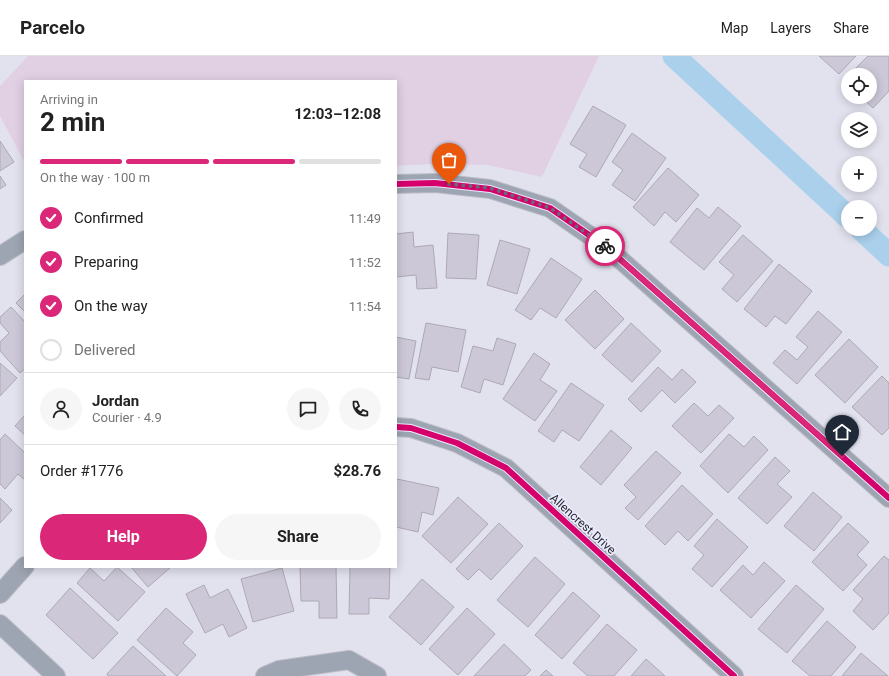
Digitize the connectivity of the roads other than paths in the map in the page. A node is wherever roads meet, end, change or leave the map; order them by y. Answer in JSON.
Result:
{"nodes":[{"id":1,"x":397,"y":184,"type":"edge"},
{"id":2,"x":24,"y":241,"type":"edge"},
{"id":3,"x":0,"y":256,"type":"edge"},
{"id":4,"x":397,"y":427,"type":"edge"},
{"id":5,"x":889,"y":498,"type":"edge"},
{"id":6,"x":24,"y":567,"type":"edge"},
{"id":7,"x":0,"y":594,"type":"edge"},
{"id":8,"x":0,"y":624,"type":"edge"},
{"id":9,"x":56,"y":676,"type":"edge"},
{"id":10,"x":264,"y":676,"type":"edge"},
{"id":11,"x":377,"y":676,"type":"edge"},
{"id":12,"x":734,"y":676,"type":"edge"}],
"edges":[{"from":1,"to":5,"type":"street"},
{"from":2,"to":3,"type":"street"},
{"from":4,"to":12,"type":"street","name":"Allencrest Drive"},
{"from":6,"to":7,"type":"street"},
{"from":8,"to":9,"type":"street"},
{"from":10,"to":11,"type":"street"}]}
